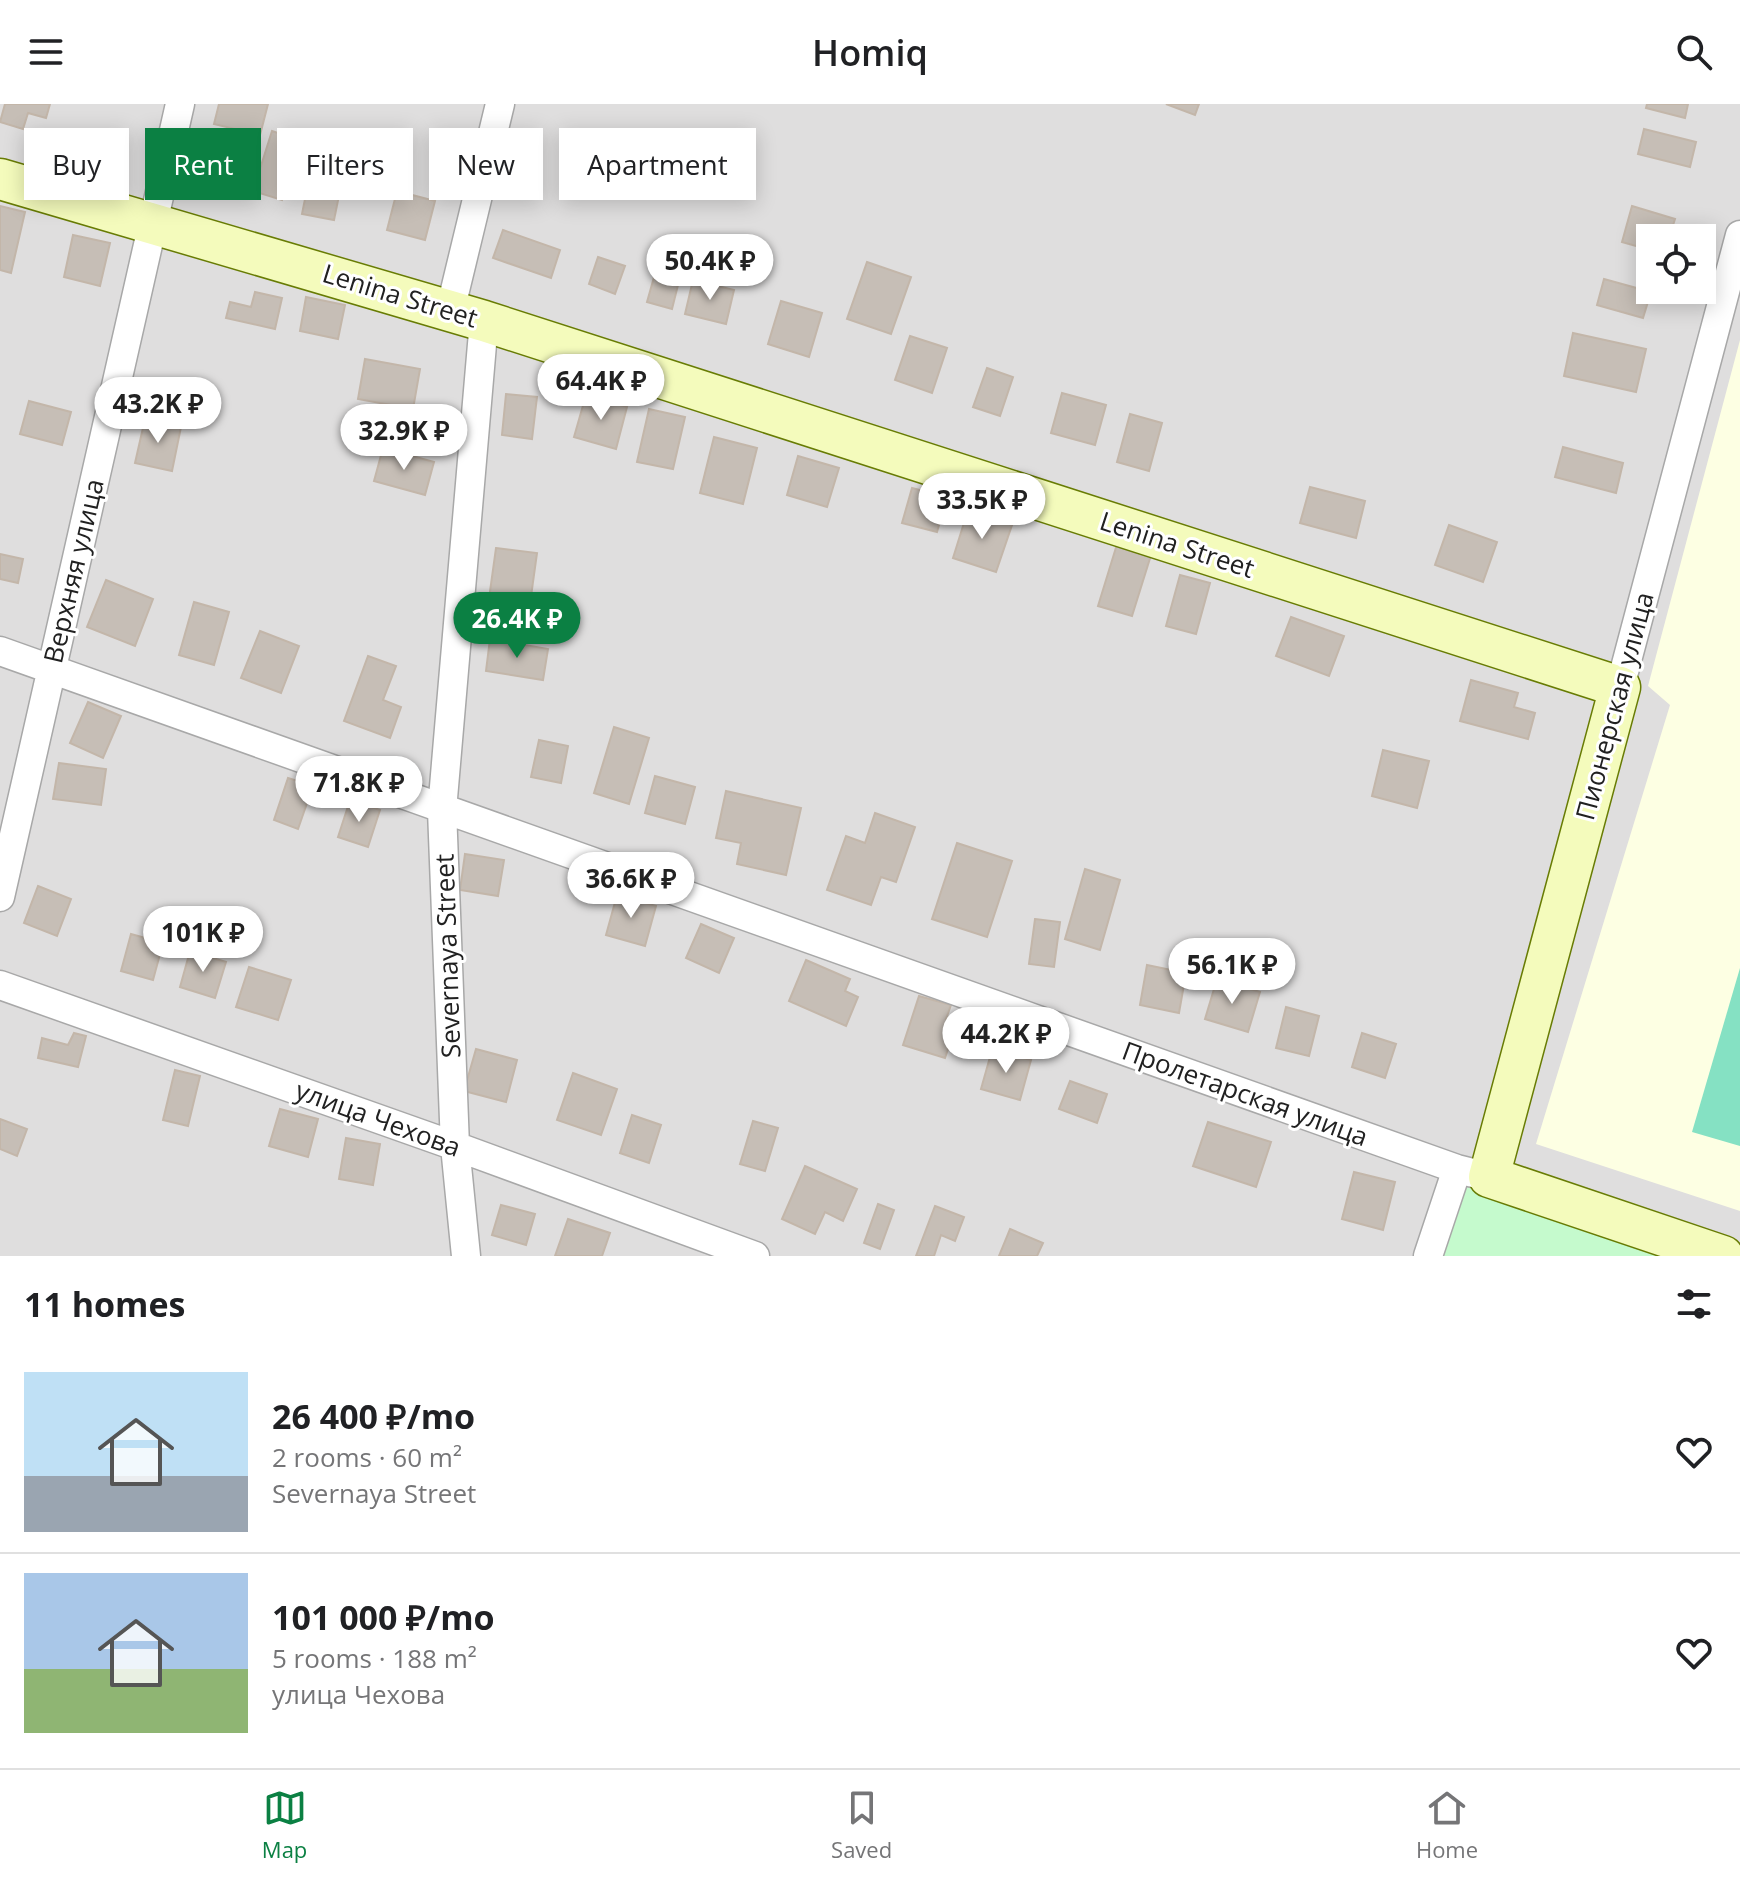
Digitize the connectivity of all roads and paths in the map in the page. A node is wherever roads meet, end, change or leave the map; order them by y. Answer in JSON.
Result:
{"nodes":[{"id":1,"x":180,"y":104,"type":"edge"},
{"id":2,"x":500,"y":104,"type":"edge"},
{"id":3,"x":0,"y":179,"type":"edge"},
{"id":4,"x":153,"y":223,"type":"junction"},
{"id":5,"x":1740,"y":235,"type":"edge"},
{"id":6,"x":1734,"y":283,"type":"edge"},
{"id":7,"x":467,"y":316,"type":"junction"},
{"id":8,"x":0,"y":651,"type":"edge"},
{"id":9,"x":52,"y":669,"type":"junction"},
{"id":10,"x":1620,"y":687,"type":"junction"},
{"id":11,"x":442,"y":810,"type":"junction"},
{"id":12,"x":0,"y":897,"type":"edge"},
{"id":13,"x":0,"y":985,"type":"edge"},
{"id":14,"x":455,"y":1146,"type":"junction"},
{"id":15,"x":1473,"y":1173,"type":"junction"},
{"id":16,"x":466,"y":1256,"type":"edge"},
{"id":17,"x":755,"y":1256,"type":"edge"},
{"id":18,"x":1428,"y":1256,"type":"edge"},
{"id":19,"x":1723,"y":1256,"type":"edge"}],
"edges":[{"from":1,"to":4,"type":"street","name":"Верхняя улица"},
{"from":2,"to":7,"type":"street","name":"Severnaya Street"},
{"from":3,"to":4,"type":"street","name":"Lenina Street"},
{"from":4,"to":7,"type":"street","name":"Lenina Street"},
{"from":4,"to":9,"type":"street","name":"Верхняя улица"},
{"from":5,"to":6,"type":"street","name":"Пионерская улица"},
{"from":6,"to":10,"type":"street","name":"Пионерская улица"},
{"from":7,"to":10,"type":"street","name":"Lenina Street"},
{"from":7,"to":11,"type":"street","name":"Severnaya Street"},
{"from":8,"to":9,"type":"street","name":"Пролетарская улица"},
{"from":9,"to":11,"type":"street","name":"Пролетарская улица"},
{"from":9,"to":12,"type":"street","name":"Верхняя улица"},
{"from":10,"to":15,"type":"street","name":"Пионерская улица"},
{"from":11,"to":14,"type":"street","name":"Severnaya Street"},
{"from":11,"to":15,"type":"street","name":"Пролетарская улица"},
{"from":13,"to":14,"type":"street","name":"улица Чехова"},
{"from":14,"to":16,"type":"street","name":"Severnaya Street"},
{"from":14,"to":17,"type":"street","name":"улица Чехова"},
{"from":15,"to":18,"type":"street","name":"Пионерская улица"},
{"from":15,"to":19,"type":"street","name":"Пролетарская улица"}]}
